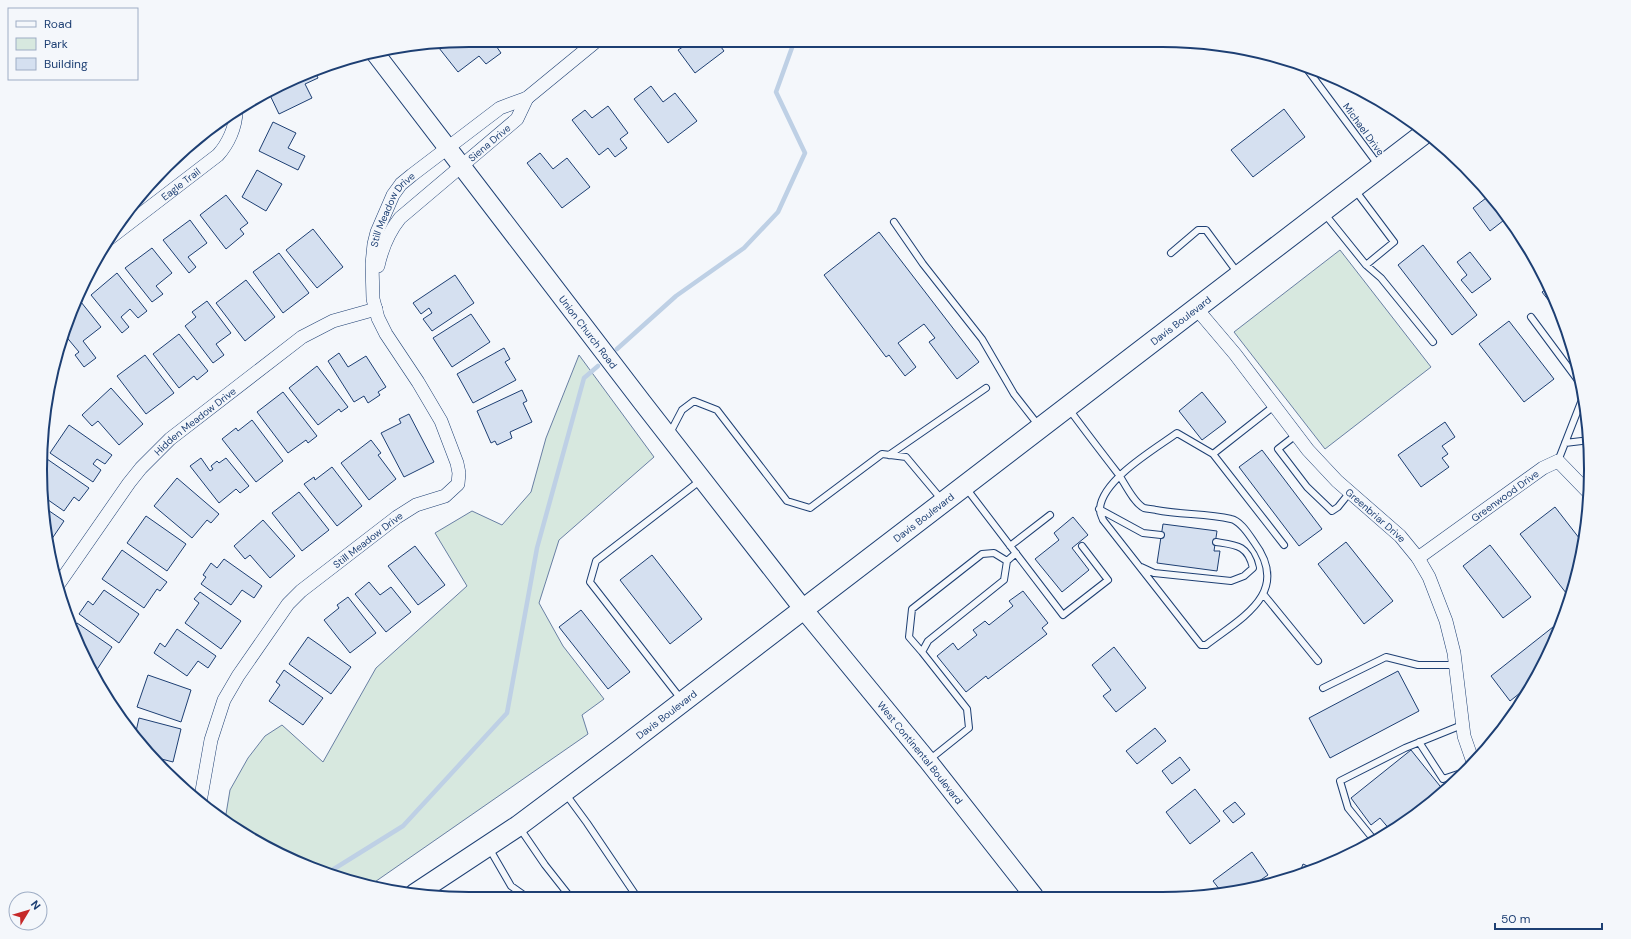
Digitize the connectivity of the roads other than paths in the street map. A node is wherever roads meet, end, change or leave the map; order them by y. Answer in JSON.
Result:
{"nodes":[{"id":1,"x":589,"y":47,"type":"edge"},
{"id":2,"x":378,"y":57,"type":"edge"},
{"id":3,"x":1311,"y":74,"type":"edge"},
{"id":4,"x":527,"y":98,"type":"junction"},
{"id":5,"x":235,"y":118,"type":"edge"},
{"id":6,"x":1421,"y":136,"type":"edge"},
{"id":7,"x":448,"y":148,"type":"junction"},
{"id":8,"x":462,"y":166,"type":"junction"},
{"id":9,"x":1380,"y":167,"type":"junction"},
{"id":10,"x":1353,"y":187,"type":"junction"},
{"id":11,"x":1323,"y":211,"type":"junction"},
{"id":12,"x":894,"y":222,"type":"dead end"},
{"id":13,"x":124,"y":226,"type":"edge"},
{"id":14,"x":1171,"y":253,"type":"dead end"},
{"id":15,"x":1366,"y":265,"type":"junction"},
{"id":16,"x":1239,"y":275,"type":"junction"},
{"id":17,"x":373,"y":290,"type":"junction"},
{"id":18,"x":1196,"y":308,"type":"junction"},
{"id":19,"x":376,"y":309,"type":"junction"},
{"id":20,"x":1531,"y":317,"type":"dead end"},
{"id":21,"x":1433,"y":342,"type":"dead end"},
{"id":22,"x":1573,"y":374,"type":"edge"},
{"id":23,"x":986,"y":388,"type":"dead end"},
{"id":24,"x":1274,"y":406,"type":"junction"},
{"id":25,"x":1067,"y":407,"type":"junction"},
{"id":26,"x":1579,"y":407,"type":"edge"},
{"id":27,"x":1040,"y":427,"type":"junction"},
{"id":28,"x":1296,"y":435,"type":"junction"},
{"id":29,"x":669,"y":436,"type":"junction"},
{"id":30,"x":1583,"y":441,"type":"edge"},
{"id":31,"x":1565,"y":443,"type":"junction"},
{"id":32,"x":1212,"y":454,"type":"junction"},
{"id":33,"x":890,"y":455,"type":"junction"},
{"id":34,"x":1558,"y":461,"type":"junction"},
{"id":35,"x":1119,"y":475,"type":"junction"},
{"id":36,"x":702,"y":479,"type":"junction"},
{"id":37,"x":964,"y":486,"type":"junction"},
{"id":38,"x":1583,"y":487,"type":"edge"},
{"id":39,"x":1350,"y":492,"type":"junction"},
{"id":40,"x":943,"y":502,"type":"junction"},
{"id":41,"x":1099,"y":509,"type":"junction"},
{"id":42,"x":1050,"y":515,"type":"dead end"},
{"id":43,"x":1161,"y":536,"type":"dead end"},
{"id":44,"x":1216,"y":542,"type":"dead end"},
{"id":45,"x":1284,"y":545,"type":"dead end"},
{"id":46,"x":1010,"y":546,"type":"junction"},
{"id":47,"x":1082,"y":546,"type":"dead end"},
{"id":48,"x":1016,"y":553,"type":"junction"},
{"id":49,"x":1418,"y":558,"type":"junction"},
{"id":50,"x":1007,"y":561,"type":"junction"},
{"id":51,"x":1139,"y":566,"type":"junction"},
{"id":52,"x":61,"y":580,"type":"edge"},
{"id":53,"x":1264,"y":595,"type":"junction"},
{"id":54,"x":804,"y":610,"type":"junction"},
{"id":55,"x":922,"y":652,"type":"junction"},
{"id":56,"x":1318,"y":661,"type":"dead end"},
{"id":57,"x":1455,"y":666,"type":"junction"},
{"id":58,"x":1323,"y":688,"type":"dead end"},
{"id":59,"x":683,"y":702,"type":"junction"},
{"id":60,"x":1462,"y":725,"type":"junction"},
{"id":61,"x":1419,"y":742,"type":"junction"},
{"id":62,"x":1472,"y":756,"type":"edge"},
{"id":63,"x":928,"y":761,"type":"junction"},
{"id":64,"x":1451,"y":776,"type":"edge"},
{"id":65,"x":564,"y":792,"type":"junction"},
{"id":66,"x":201,"y":796,"type":"edge"},
{"id":67,"x":518,"y":826,"type":"junction"},
{"id":68,"x":1371,"y":836,"type":"edge"},
{"id":69,"x":488,"y":846,"type":"junction"},
{"id":70,"x":423,"y":889,"type":"edge"},
{"id":71,"x":520,"y":892,"type":"edge"},
{"id":72,"x":566,"y":892,"type":"edge"},
{"id":73,"x":634,"y":892,"type":"edge"},
{"id":74,"x":1031,"y":892,"type":"edge"}],
"edges":[{"from":1,"to":4,"type":"street","name":"Siena Drive"},
{"from":2,"to":7,"type":"street","name":"Union Church Road"},
{"from":3,"to":9,"type":"lane","name":"Michael Drive"},
{"from":4,"to":7,"type":"street","name":"Siena Drive"},
{"from":4,"to":8,"type":"street","name":"Siena Drive"},
{"from":5,"to":13,"type":"street","name":"Eagle Trail"},
{"from":6,"to":9,"type":"main road","name":"Davis Boulevard"},
{"from":7,"to":8,"type":"street","name":"Union Church Road"},
{"from":7,"to":17,"type":"street","name":"Still Meadow Drive"},
{"from":8,"to":17,"type":"street","name":"Still Meadow Drive"},
{"from":8,"to":29,"type":"street","name":"Union Church Road"},
{"from":9,"to":10,"type":"main road","name":"Davis Boulevard"},
{"from":10,"to":11,"type":"main road","name":"Davis Boulevard"},
{"from":10,"to":15,"type":"lane"},
{"from":11,"to":15,"type":"lane"},
{"from":11,"to":16,"type":"main road","name":"Davis Boulevard"},
{"from":12,"to":27,"type":"lane"},
{"from":14,"to":16,"type":"lane"},
{"from":15,"to":21,"type":"lane"},
{"from":16,"to":18,"type":"main road","name":"Davis Boulevard"},
{"from":17,"to":19,"type":"street","name":"Still Meadow Drive"},
{"from":18,"to":24,"type":"street","name":"Greenbriar Drive"},
{"from":18,"to":25,"type":"main road","name":"Davis Boulevard"},
{"from":19,"to":52,"type":"street","name":"Hidden Meadow Drive"},
{"from":19,"to":66,"type":"street","name":"Still Meadow Drive"},
{"from":20,"to":22,"type":"lane"},
{"from":23,"to":33,"type":"lane"},
{"from":24,"to":28,"type":"street","name":"Greenbriar Drive"},
{"from":24,"to":32,"type":"lane"},
{"from":25,"to":27,"type":"main road","name":"Davis Boulevard"},
{"from":25,"to":35,"type":"lane"},
{"from":26,"to":31,"type":"lane"},
{"from":27,"to":37,"type":"main road","name":"Davis Boulevard"},
{"from":28,"to":39,"type":"street","name":"Greenbriar Drive"},
{"from":28,"to":39,"type":"lane"},
{"from":29,"to":33,"type":"lane"},
{"from":29,"to":36,"type":"street","name":"Union Church Road"},
{"from":30,"to":31,"type":"lane"},
{"from":31,"to":34,"type":"lane"},
{"from":32,"to":35,"type":"lane"},
{"from":32,"to":45,"type":"lane"},
{"from":33,"to":40,"type":"lane"},
{"from":34,"to":38,"type":"street"},
{"from":34,"to":49,"type":"street","name":"Greenwood Drive"},
{"from":35,"to":41,"type":"lane"},
{"from":35,"to":53,"type":"lane"},
{"from":36,"to":54,"type":"street","name":"Union Church Road"},
{"from":36,"to":59,"type":"lane"},
{"from":37,"to":40,"type":"main road","name":"Davis Boulevard"},
{"from":37,"to":46,"type":"lane"},
{"from":39,"to":49,"type":"street","name":"Greenbriar Drive"},
{"from":40,"to":54,"type":"main road","name":"Davis Boulevard"},
{"from":41,"to":43,"type":"lane"},
{"from":41,"to":51,"type":"lane"},
{"from":42,"to":46,"type":"lane"},
{"from":44,"to":51,"type":"lane"},
{"from":46,"to":48,"type":"lane"},
{"from":47,"to":48,"type":"lane"},
{"from":48,"to":50,"type":"lane"},
{"from":49,"to":57,"type":"street","name":"Greenbriar Drive"},
{"from":50,"to":55,"type":"lane"},
{"from":50,"to":55,"type":"lane"},
{"from":51,"to":53,"type":"lane"},
{"from":53,"to":56,"type":"lane"},
{"from":54,"to":59,"type":"main road","name":"Davis Boulevard"},
{"from":54,"to":63,"type":"street","name":"West Continental Boulevard"},
{"from":55,"to":63,"type":"lane"},
{"from":57,"to":58,"type":"lane"},
{"from":57,"to":60,"type":"street","name":"Greenbriar Drive"},
{"from":59,"to":65,"type":"main road","name":"Davis Boulevard"},
{"from":60,"to":61,"type":"lane"},
{"from":60,"to":62,"type":"street","name":"Greenbriar Drive"},
{"from":61,"to":64,"type":"lane"},
{"from":61,"to":68,"type":"lane"},
{"from":63,"to":74,"type":"street","name":"West Continental Boulevard"},
{"from":65,"to":67,"type":"main road","name":"Davis Boulevard"},
{"from":65,"to":73,"type":"lane"},
{"from":67,"to":69,"type":"main road","name":"Davis Boulevard"},
{"from":67,"to":72,"type":"lane"},
{"from":69,"to":70,"type":"main road","name":"Davis Boulevard"},
{"from":69,"to":71,"type":"lane"}]}
